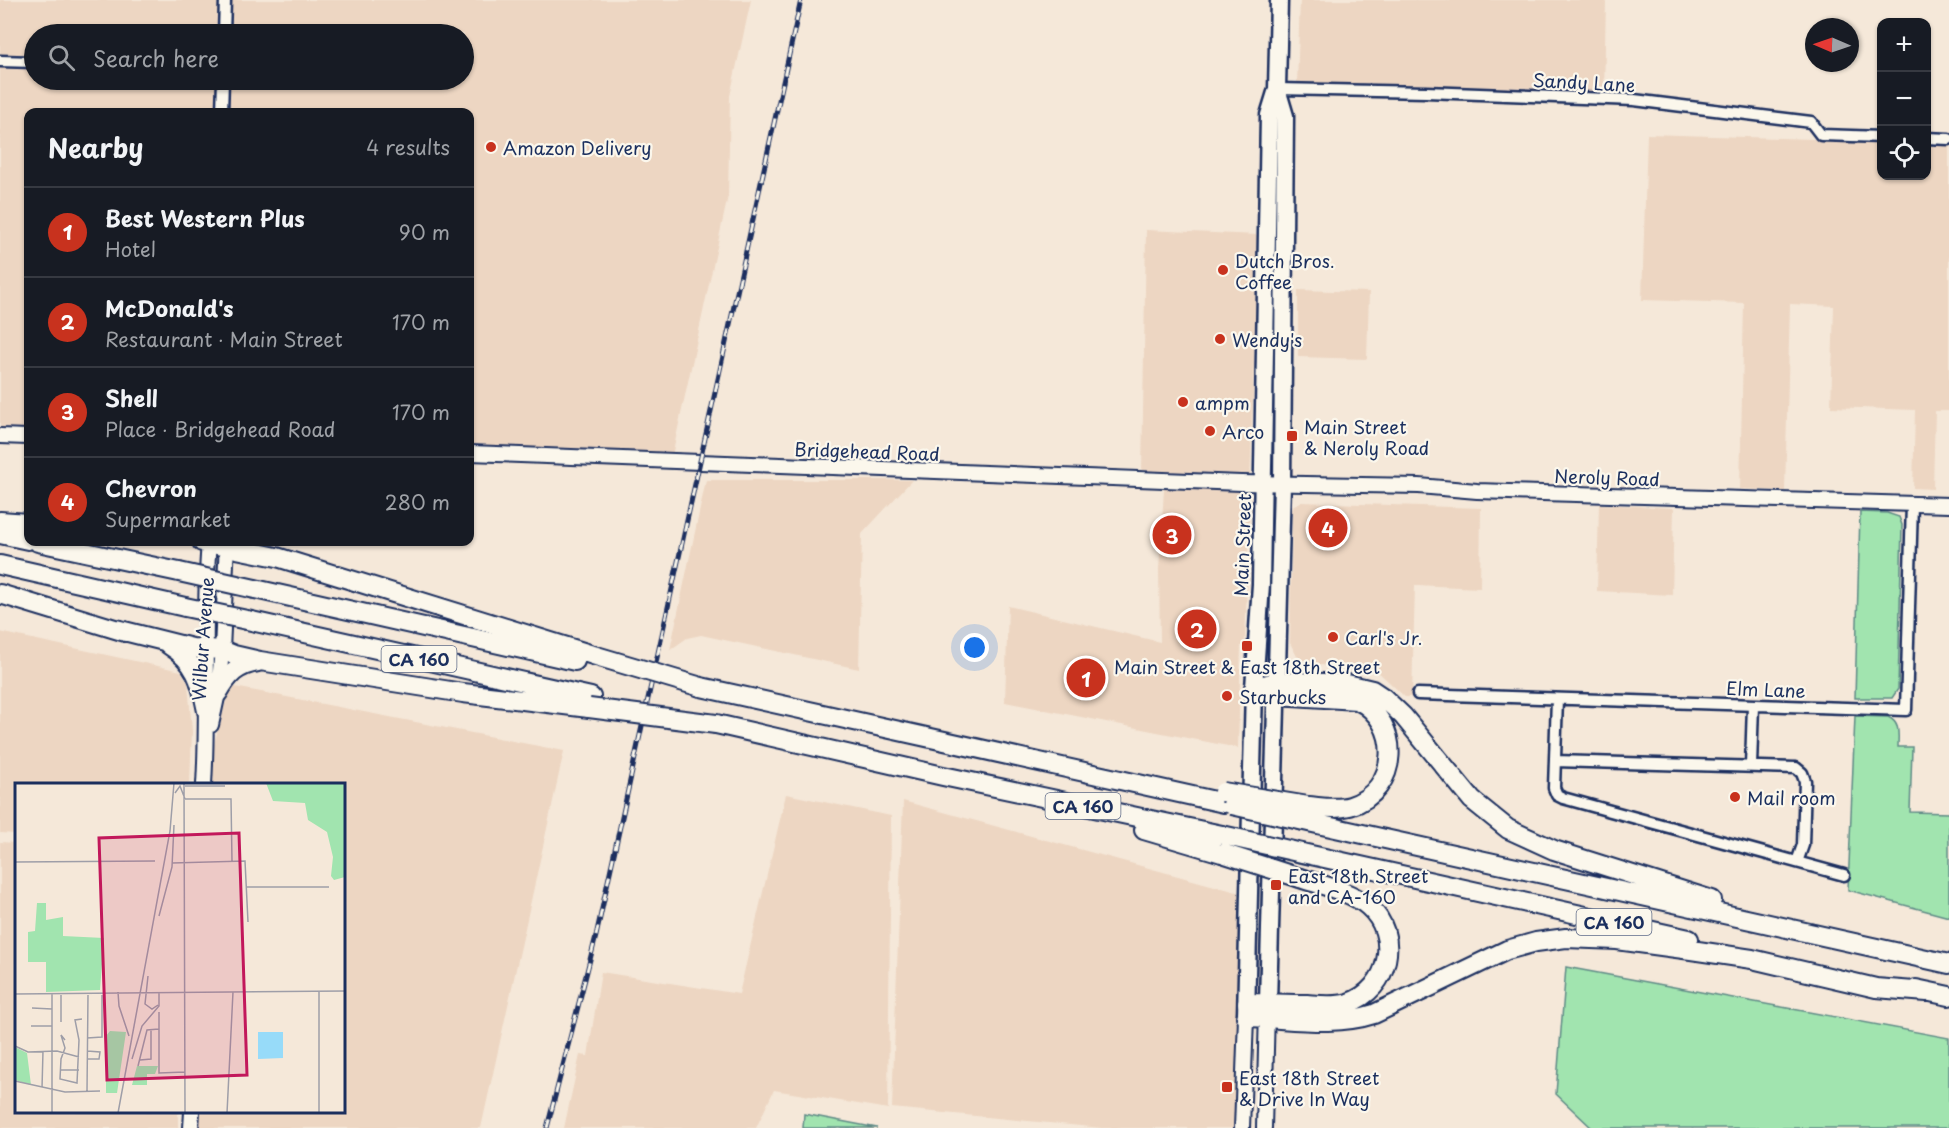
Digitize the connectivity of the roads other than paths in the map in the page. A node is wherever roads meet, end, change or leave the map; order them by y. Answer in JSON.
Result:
{"nodes":[{"id":1,"x":225,"y":0,"type":"edge"},
{"id":2,"x":1279,"y":0,"type":"edge"},
{"id":3,"x":224,"y":24,"type":"edge"},
{"id":4,"x":0,"y":61,"type":"edge"},
{"id":5,"x":24,"y":62,"type":"edge"},
{"id":6,"x":1277,"y":89,"type":"junction"},
{"id":7,"x":223,"y":90,"type":"edge"},
{"id":8,"x":222,"y":108,"type":"edge"},
{"id":9,"x":1877,"y":137,"type":"edge"},
{"id":10,"x":1931,"y":138,"type":"edge"},
{"id":11,"x":1949,"y":139,"type":"edge"},
{"id":12,"x":0,"y":435,"type":"edge"},
{"id":13,"x":24,"y":437,"type":"edge"},
{"id":14,"x":474,"y":453,"type":"edge"},
{"id":15,"x":1263,"y":483,"type":"junction"},
{"id":16,"x":1282,"y":484,"type":"junction"},
{"id":17,"x":1912,"y":504,"type":"junction"},
{"id":18,"x":1949,"y":505,"type":"edge"},
{"id":19,"x":0,"y":521,"type":"edge"},
{"id":20,"x":24,"y":523,"type":"edge"},
{"id":21,"x":0,"y":534,"type":"edge"},
{"id":22,"x":24,"y":539,"type":"edge"},
{"id":23,"x":57,"y":546,"type":"edge"},
{"id":24,"x":215,"y":546,"type":"edge"},
{"id":25,"x":228,"y":546,"type":"edge"},
{"id":26,"x":259,"y":546,"type":"edge"},
{"id":27,"x":277,"y":557,"type":"junction"},
{"id":28,"x":0,"y":565,"type":"edge"},
{"id":29,"x":0,"y":594,"type":"edge"},
{"id":30,"x":116,"y":629,"type":"junction"},
{"id":31,"x":214,"y":650,"type":"junction"},
{"id":32,"x":595,"y":661,"type":"junction"},
{"id":33,"x":260,"y":662,"type":"junction"},
{"id":34,"x":1254,"y":688,"type":"junction"},
{"id":35,"x":1276,"y":688,"type":"junction"},
{"id":36,"x":218,"y":693,"type":"junction"},
{"id":37,"x":1418,"y":694,"type":"dead end"},
{"id":38,"x":1557,"y":699,"type":"junction"},
{"id":39,"x":590,"y":702,"type":"junction"},
{"id":40,"x":1753,"y":705,"type":"junction"},
{"id":41,"x":207,"y":711,"type":"junction"},
{"id":42,"x":207,"y":738,"type":"junction"},
{"id":43,"x":1555,"y":761,"type":"junction"},
{"id":44,"x":1751,"y":766,"type":"junction"},
{"id":45,"x":204,"y":783,"type":"edge"},
{"id":46,"x":1306,"y":813,"type":"junction"},
{"id":47,"x":1222,"y":844,"type":"junction"},
{"id":48,"x":1797,"y":862,"type":"junction"},
{"id":49,"x":1844,"y":875,"type":"dead end"},
{"id":50,"x":1816,"y":934,"type":"junction"},
{"id":51,"x":1949,"y":964,"type":"edge"},
{"id":52,"x":1927,"y":992,"type":"junction"},
{"id":53,"x":1949,"y":996,"type":"edge"},
{"id":54,"x":1246,"y":1010,"type":"junction"},
{"id":55,"x":1267,"y":1010,"type":"junction"},
{"id":56,"x":192,"y":1113,"type":"edge"},
{"id":57,"x":191,"y":1128,"type":"edge"},
{"id":58,"x":1242,"y":1128,"type":"edge"},
{"id":59,"x":1264,"y":1128,"type":"edge"}],
"edges":[{"from":1,"to":3,"type":"street"},
{"from":2,"to":6,"type":"main road","name":"Main Street"},
{"from":4,"to":5,"type":"street"},
{"from":6,"to":9,"type":"street","name":"Sandy Lane"},
{"from":6,"to":15,"type":"main road","name":"Main Street"},
{"from":6,"to":16,"type":"main road","name":"Main Street"},
{"from":7,"to":8,"type":"street"},
{"from":10,"to":11,"type":"street"},
{"from":12,"to":13,"type":"street"},
{"from":14,"to":15,"type":"street","name":"Bridgehead Road"},
{"from":15,"to":16,"type":"street","name":"Neroly Road"},
{"from":15,"to":34,"type":"main road","name":"Main Street"},
{"from":16,"to":17,"type":"street","name":"Neroly Road"},
{"from":16,"to":35,"type":"main road","name":"Main Street"},
{"from":17,"to":18,"type":"street","name":"Neroly Road"},
{"from":17,"to":40,"type":"street","name":"Elm Lane"},
{"from":19,"to":20,"type":"highway"},
{"from":21,"to":22,"type":"highway"},
{"from":23,"to":32,"type":"highway","number":"CA 160","bridge":true},
{"from":24,"to":31,"type":"street","name":"Wilbur Avenue"},
{"from":25,"to":27,"type":"highway"},
{"from":26,"to":27,"type":"highway"},
{"from":27,"to":32,"type":"highway"},
{"from":28,"to":39,"type":"highway","number":"CA 160","bridge":true},
{"from":29,"to":30,"type":"highway"},
{"from":30,"to":31,"type":"highway"},
{"from":30,"to":41,"type":"highway"},
{"from":31,"to":33,"type":"highway"},
{"from":31,"to":36,"type":"street","name":"Wilbur Avenue"},
{"from":31,"to":41,"type":"street","name":"Wilbur Avenue"},
{"from":32,"to":46,"type":"highway","number":"CA 160","bridge":true},
{"from":33,"to":36,"type":"highway"},
{"from":33,"to":39,"type":"highway"},
{"from":34,"to":35,"type":"highway"},
{"from":34,"to":54,"type":"main road","name":"Main Street"},
{"from":35,"to":46,"type":"highway"},
{"from":35,"to":50,"type":"highway"},
{"from":35,"to":55,"type":"main road","name":"Main Street"},
{"from":36,"to":42,"type":"street","name":"Wilbur Avenue"},
{"from":37,"to":38,"type":"street","name":"Elm Lane"},
{"from":38,"to":40,"type":"street","name":"Elm Lane"},
{"from":38,"to":43,"type":"street"},
{"from":39,"to":47,"type":"highway","number":"CA 160","bridge":true},
{"from":40,"to":44,"type":"street"},
{"from":41,"to":42,"type":"street","name":"Wilbur Avenue"},
{"from":42,"to":45,"type":"street","name":"Wilbur Avenue"},
{"from":43,"to":44,"type":"street"},
{"from":43,"to":48,"type":"street"},
{"from":44,"to":48,"type":"street"},
{"from":46,"to":50,"type":"highway","number":"CA 160"},
{"from":47,"to":52,"type":"highway","number":"CA 160","bridge":true},
{"from":47,"to":55,"type":"highway","bridge":true},
{"from":48,"to":49,"type":"street"},
{"from":50,"to":51,"type":"highway","number":"CA 160"},
{"from":52,"to":53,"type":"highway","number":"CA 160"},
{"from":52,"to":55,"type":"highway"},
{"from":54,"to":55,"type":"highway"},
{"from":54,"to":58,"type":"street"},
{"from":55,"to":59,"type":"street"},
{"from":56,"to":57,"type":"street"}]}
